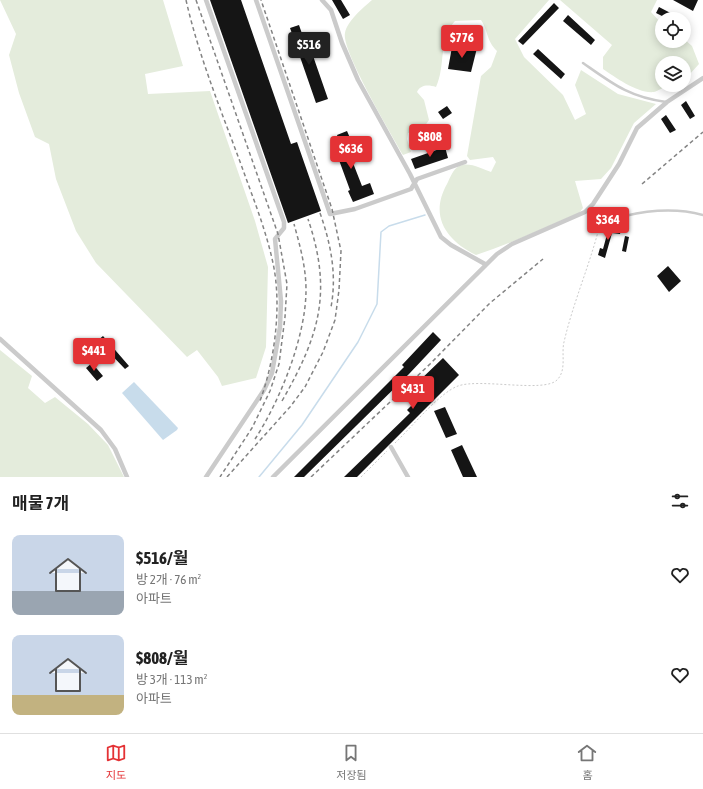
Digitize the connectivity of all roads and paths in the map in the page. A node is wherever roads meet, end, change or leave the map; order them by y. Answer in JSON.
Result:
{"nodes":[{"id":1,"x":206,"y":0,"type":"edge"},
{"id":2,"x":256,"y":0,"type":"edge"},
{"id":3,"x":322,"y":0,"type":"edge"},
{"id":4,"x":583,"y":63,"type":"dead end"},
{"id":5,"x":703,"y":78,"type":"edge"},
{"id":6,"x":667,"y":102,"type":"junction"},
{"id":7,"x":466,"y":162,"type":"dead end"},
{"id":8,"x":414,"y":184,"type":"junction"},
{"id":9,"x":591,"y":206,"type":"junction"},
{"id":10,"x":703,"y":215,"type":"edge"},
{"id":11,"x":600,"y":224,"type":"junction"},
{"id":12,"x":485,"y":264,"type":"junction"},
{"id":13,"x":0,"y":339,"type":"edge"},
{"id":14,"x":391,"y":447,"type":"junction"},
{"id":15,"x":127,"y":477,"type":"edge"},
{"id":16,"x":206,"y":477,"type":"edge"},
{"id":17,"x":272,"y":477,"type":"edge"},
{"id":18,"x":361,"y":477,"type":"edge"},
{"id":19,"x":408,"y":477,"type":"edge"}],
"edges":[{"from":1,"to":16,"type":"street"},
{"from":2,"to":8,"type":"street"},
{"from":3,"to":8,"type":"street"},
{"from":4,"to":6,"type":"lane"},
{"from":5,"to":6,"type":"street"},
{"from":6,"to":9,"type":"street"},
{"from":7,"to":8,"type":"street"},
{"from":8,"to":12,"type":"street"},
{"from":9,"to":11,"type":"lane"},
{"from":9,"to":12,"type":"street"},
{"from":10,"to":11,"type":"lane"},
{"from":11,"to":14,"type":"path"},
{"from":12,"to":17,"type":"street"},
{"from":13,"to":15,"type":"street"},
{"from":14,"to":18,"type":"path"},
{"from":14,"to":19,"type":"street"}]}
